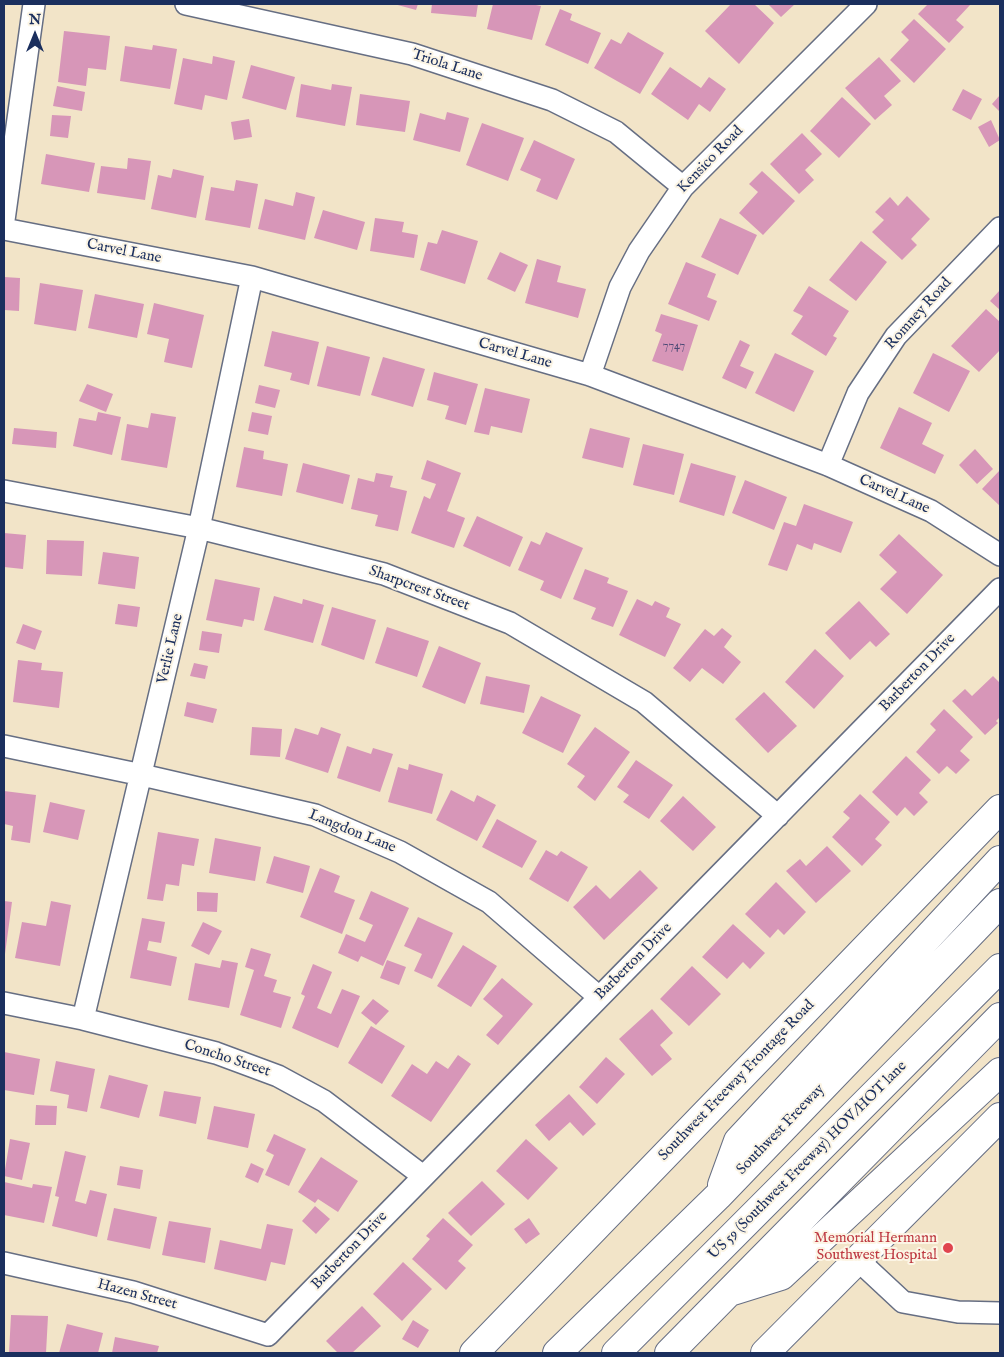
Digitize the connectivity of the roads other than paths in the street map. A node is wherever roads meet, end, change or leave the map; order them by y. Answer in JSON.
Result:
{"nodes":[{"id":1,"x":34,"y":4,"type":"edge"},
{"id":2,"x":186,"y":4,"type":"edge"},
{"id":3,"x":866,"y":4,"type":"edge"},
{"id":4,"x":683,"y":187,"type":"junction"},
{"id":5,"x":4,"y":220,"type":"edge"},
{"id":6,"x":1000,"y":228,"type":"edge"},
{"id":7,"x":4,"y":229,"type":"edge"},
{"id":8,"x":252,"y":277,"type":"junction"},
{"id":9,"x":590,"y":375,"type":"junction"},
{"id":10,"x":828,"y":465,"type":"junction"},
{"id":11,"x":4,"y":491,"type":"edge"},
{"id":12,"x":199,"y":528,"type":"junction"},
{"id":13,"x":1000,"y":555,"type":"edge"},
{"id":14,"x":1000,"y":589,"type":"edge"},
{"id":15,"x":4,"y":746,"type":"edge"},
{"id":16,"x":142,"y":774,"type":"junction"},
{"id":17,"x":1000,"y":809,"type":"edge"},
{"id":18,"x":778,"y":816,"type":"junction"},
{"id":19,"x":1000,"y":860,"type":"edge"},
{"id":20,"x":1000,"y":902,"type":"edge"},
{"id":21,"x":1000,"y":968,"type":"edge"},
{"id":22,"x":599,"y":997,"type":"junction"},
{"id":23,"x":4,"y":1004,"type":"edge"},
{"id":24,"x":1000,"y":1017,"type":"edge"},
{"id":25,"x":83,"y":1019,"type":"junction"},
{"id":26,"x":1000,"y":1072,"type":"edge"},
{"id":27,"x":1000,"y":1117,"type":"edge"},
{"id":28,"x":423,"y":1176,"type":"junction"},
{"id":29,"x":718,"y":1196,"type":"junction"},
{"id":30,"x":859,"y":1261,"type":"junction"},
{"id":31,"x":4,"y":1263,"type":"edge"},
{"id":32,"x":729,"y":1292,"type":"junction"},
{"id":33,"x":1000,"y":1313,"type":"edge"},
{"id":34,"x":268,"y":1335,"type":"joint"},
{"id":35,"x":474,"y":1353,"type":"edge"},
{"id":36,"x":556,"y":1353,"type":"edge"},
{"id":37,"x":616,"y":1353,"type":"edge"},
{"id":38,"x":669,"y":1353,"type":"edge"},
{"id":39,"x":765,"y":1353,"type":"edge"}],
"edges":[{"from":1,"to":5,"type":"street"},
{"from":2,"to":4,"type":"street","name":"Triola Lane"},
{"from":3,"to":4,"type":"street","name":"Kensico Road"},
{"from":4,"to":9,"type":"street","name":"Kensico Road"},
{"from":6,"to":10,"type":"street","name":"Romney Road"},
{"from":7,"to":8,"type":"street","name":"Carvel Lane"},
{"from":8,"to":9,"type":"street","name":"Carvel Lane"},
{"from":8,"to":12,"type":"street","name":"Verlie Lane"},
{"from":9,"to":10,"type":"street","name":"Carvel Lane"},
{"from":10,"to":13,"type":"street","name":"Carvel Lane"},
{"from":11,"to":12,"type":"street","name":"Sharpcrest Street"},
{"from":12,"to":16,"type":"street","name":"Verlie Lane"},
{"from":12,"to":18,"type":"street","name":"Sharpcrest Street"},
{"from":14,"to":18,"type":"street","name":"Barberton Drive"},
{"from":15,"to":16,"type":"street","name":"Langdon Lane"},
{"from":16,"to":22,"type":"street","name":"Langdon Lane"},
{"from":16,"to":25,"type":"street","name":"Verlie Lane"},
{"from":17,"to":35,"type":"main road","name":"Southwest Freeway Frontage Road"},
{"from":18,"to":22,"type":"street","name":"Barberton Drive"},
{"from":19,"to":29,"type":"main road"},
{"from":20,"to":29,"type":"main road","name":"Southwest Freeway"},
{"from":21,"to":37,"type":"main road","name":"US 59 (Southwest Freeway) HOV/HOT lane"},
{"from":22,"to":28,"type":"street","name":"Barberton Drive"},
{"from":23,"to":25,"type":"street","name":"Concho Street"},
{"from":24,"to":32,"type":"main road"},
{"from":25,"to":28,"type":"street","name":"Concho Street"},
{"from":26,"to":32,"type":"main road"},
{"from":27,"to":30,"type":"main road"},
{"from":28,"to":34,"type":"street","name":"Barberton Drive"},
{"from":29,"to":36,"type":"main road","name":"Southwest Freeway"},
{"from":30,"to":33,"type":"street"},
{"from":30,"to":39,"type":"main road"},
{"from":31,"to":34,"type":"street","name":"Hazen Street"},
{"from":32,"to":38,"type":"main road"}]}
